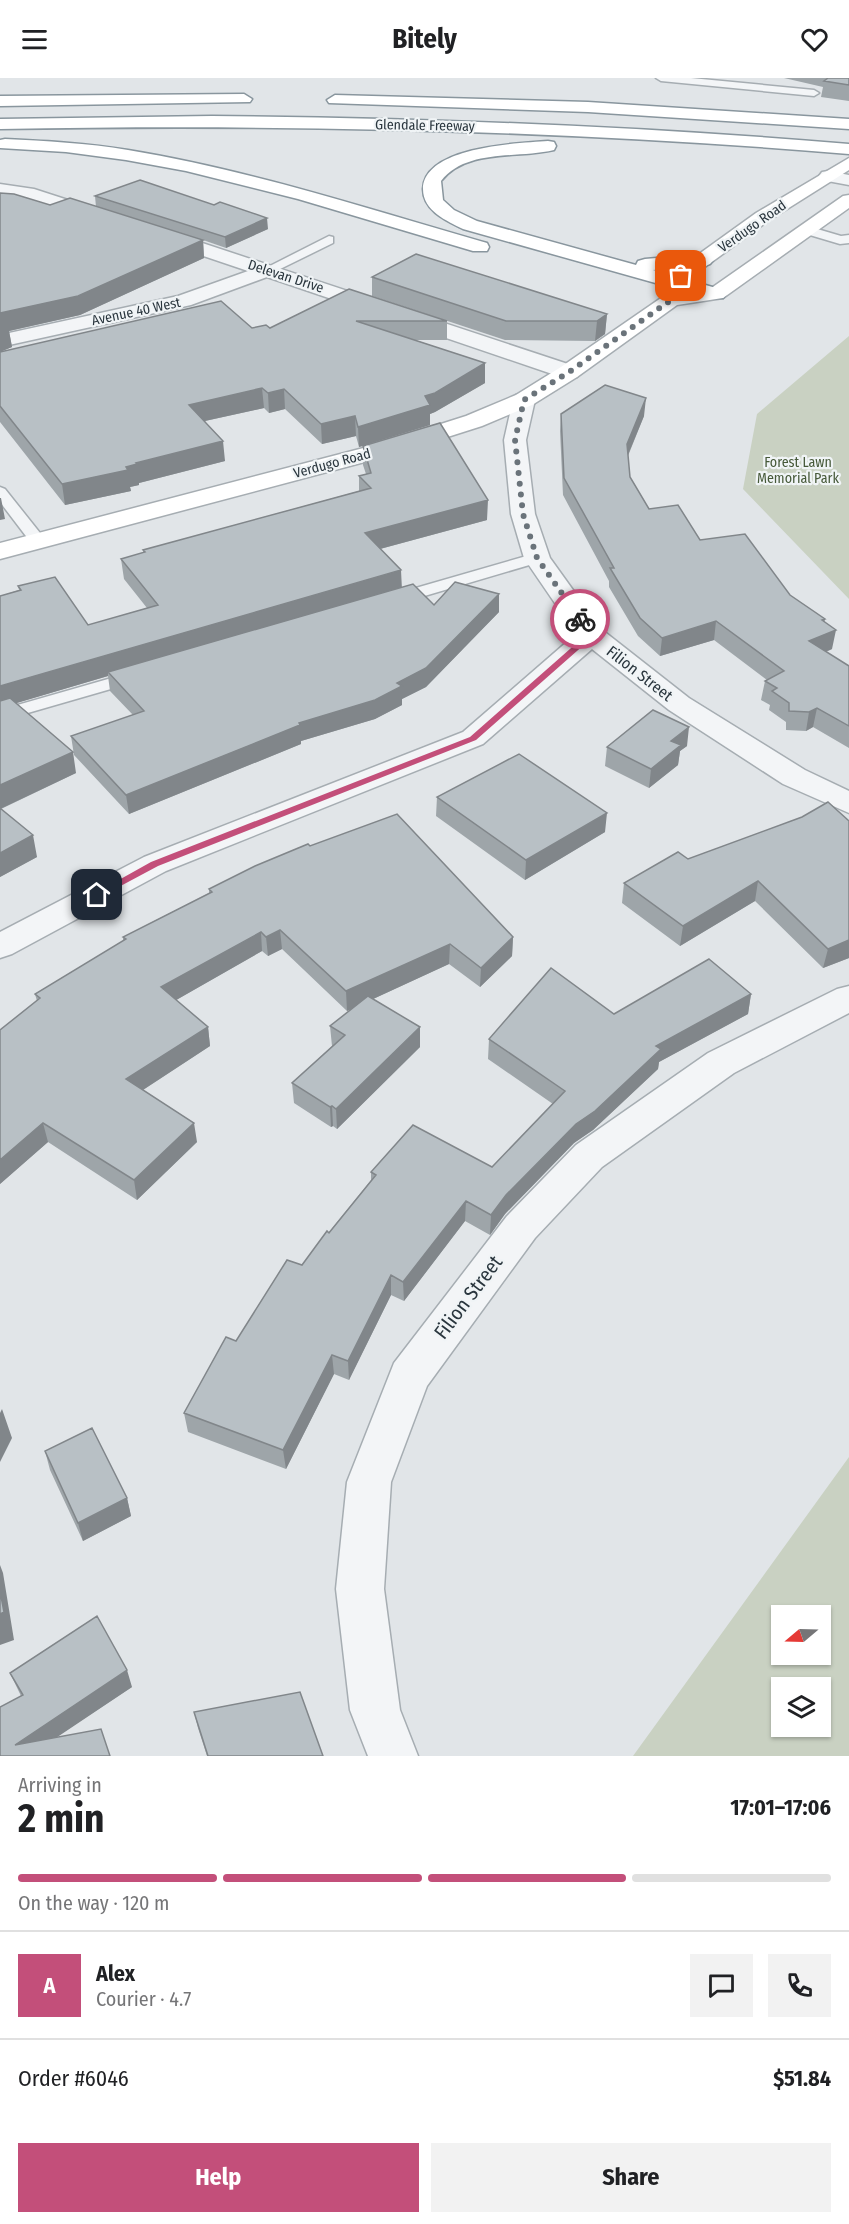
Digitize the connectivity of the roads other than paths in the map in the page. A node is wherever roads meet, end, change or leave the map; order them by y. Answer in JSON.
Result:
{"nodes":[{"id":1,"x":661,"y":78,"type":"edge"},
{"id":2,"x":814,"y":93,"type":"dead end"},
{"id":3,"x":261,"y":99,"type":"dead end"},
{"id":4,"x":0,"y":100,"type":"edge"},
{"id":5,"x":321,"y":100,"type":"dead end"},
{"id":6,"x":0,"y":124,"type":"edge"},
{"id":7,"x":849,"y":124,"type":"edge"},
{"id":8,"x":0,"y":144,"type":"edge"},
{"id":9,"x":849,"y":149,"type":"edge"},
{"id":10,"x":849,"y":163,"type":"edge"},
{"id":11,"x":828,"y":176,"type":"junction"},
{"id":12,"x":849,"y":180,"type":"edge"},
{"id":13,"x":0,"y":189,"type":"edge"},
{"id":14,"x":849,"y":200,"type":"edge"},
{"id":15,"x":115,"y":221,"type":"edge"},
{"id":16,"x":137,"y":228,"type":"edge"},
{"id":17,"x":807,"y":230,"type":"junction"},
{"id":18,"x":849,"y":239,"type":"edge"},
{"id":19,"x":329,"y":240,"type":"dead end"},
{"id":20,"x":703,"y":261,"type":"junction"},
{"id":21,"x":624,"y":266,"type":"junction"},
{"id":22,"x":268,"y":270,"type":"junction"},
{"id":23,"x":672,"y":291,"type":"junction"},
{"id":24,"x":0,"y":341,"type":"edge"},
{"id":25,"x":569,"y":372,"type":"junction"},
{"id":26,"x":524,"y":400,"type":"junction"},
{"id":27,"x":0,"y":492,"type":"edge"},
{"id":28,"x":38,"y":541,"type":"junction"},
{"id":29,"x":0,"y":551,"type":"edge"},
{"id":30,"x":537,"y":558,"type":"junction"},
{"id":31,"x":377,"y":605,"type":"edge"},
{"id":32,"x":591,"y":635,"type":"junction"},
{"id":33,"x":148,"y":672,"type":"edge"},
{"id":34,"x":0,"y":716,"type":"edge"},
{"id":35,"x":849,"y":803,"type":"edge"},
{"id":36,"x":0,"y":946,"type":"edge"},
{"id":37,"x":849,"y":998,"type":"edge"},
{"id":38,"x":393,"y":1756,"type":"edge"}],
"edges":[{"from":1,"to":2,"type":"lane"},
{"from":3,"to":4,"type":"main road"},
{"from":5,"to":7,"type":"main road","name":"Glendale Freeway"},
{"from":6,"to":9,"type":"main road","name":"Glendale Freeway"},
{"from":8,"to":23,"type":"main road"},
{"from":10,"to":11,"type":"main road","name":"Verdugo Road"},
{"from":10,"to":21,"type":"main road"},
{"from":11,"to":12,"type":"street"},
{"from":11,"to":20,"type":"main road","name":"Verdugo Road"},
{"from":13,"to":15,"type":"street"},
{"from":14,"to":17,"type":"main road","name":"Verdugo Road"},
{"from":16,"to":22,"type":"street","name":"Delevan Drive"},
{"from":17,"to":18,"type":"lane"},
{"from":17,"to":23,"type":"main road","name":"Verdugo Road"},
{"from":19,"to":22,"type":"lane"},
{"from":20,"to":21,"type":"main road"},
{"from":20,"to":23,"type":"main road","name":"Verdugo Road"},
{"from":21,"to":23,"type":"main road"},
{"from":22,"to":24,"type":"street","name":"Avenue 40 West"},
{"from":22,"to":25,"type":"street","name":"Delevan Drive"},
{"from":23,"to":25,"type":"main road","name":"Verdugo Road"},
{"from":25,"to":26,"type":"main road","name":"Verdugo Road"},
{"from":26,"to":28,"type":"main road","name":"Verdugo Road"},
{"from":26,"to":30,"type":"street","name":"Filion Street"},
{"from":27,"to":28,"type":"lane"},
{"from":28,"to":29,"type":"main road","name":"Verdugo Road"},
{"from":30,"to":31,"type":"lane"},
{"from":30,"to":32,"type":"street","name":"Filion Street"},
{"from":32,"to":35,"type":"street","name":"Filion Street"},
{"from":32,"to":36,"type":"street"},
{"from":33,"to":34,"type":"lane"},
{"from":37,"to":38,"type":"street","name":"Filion Street"}]}
